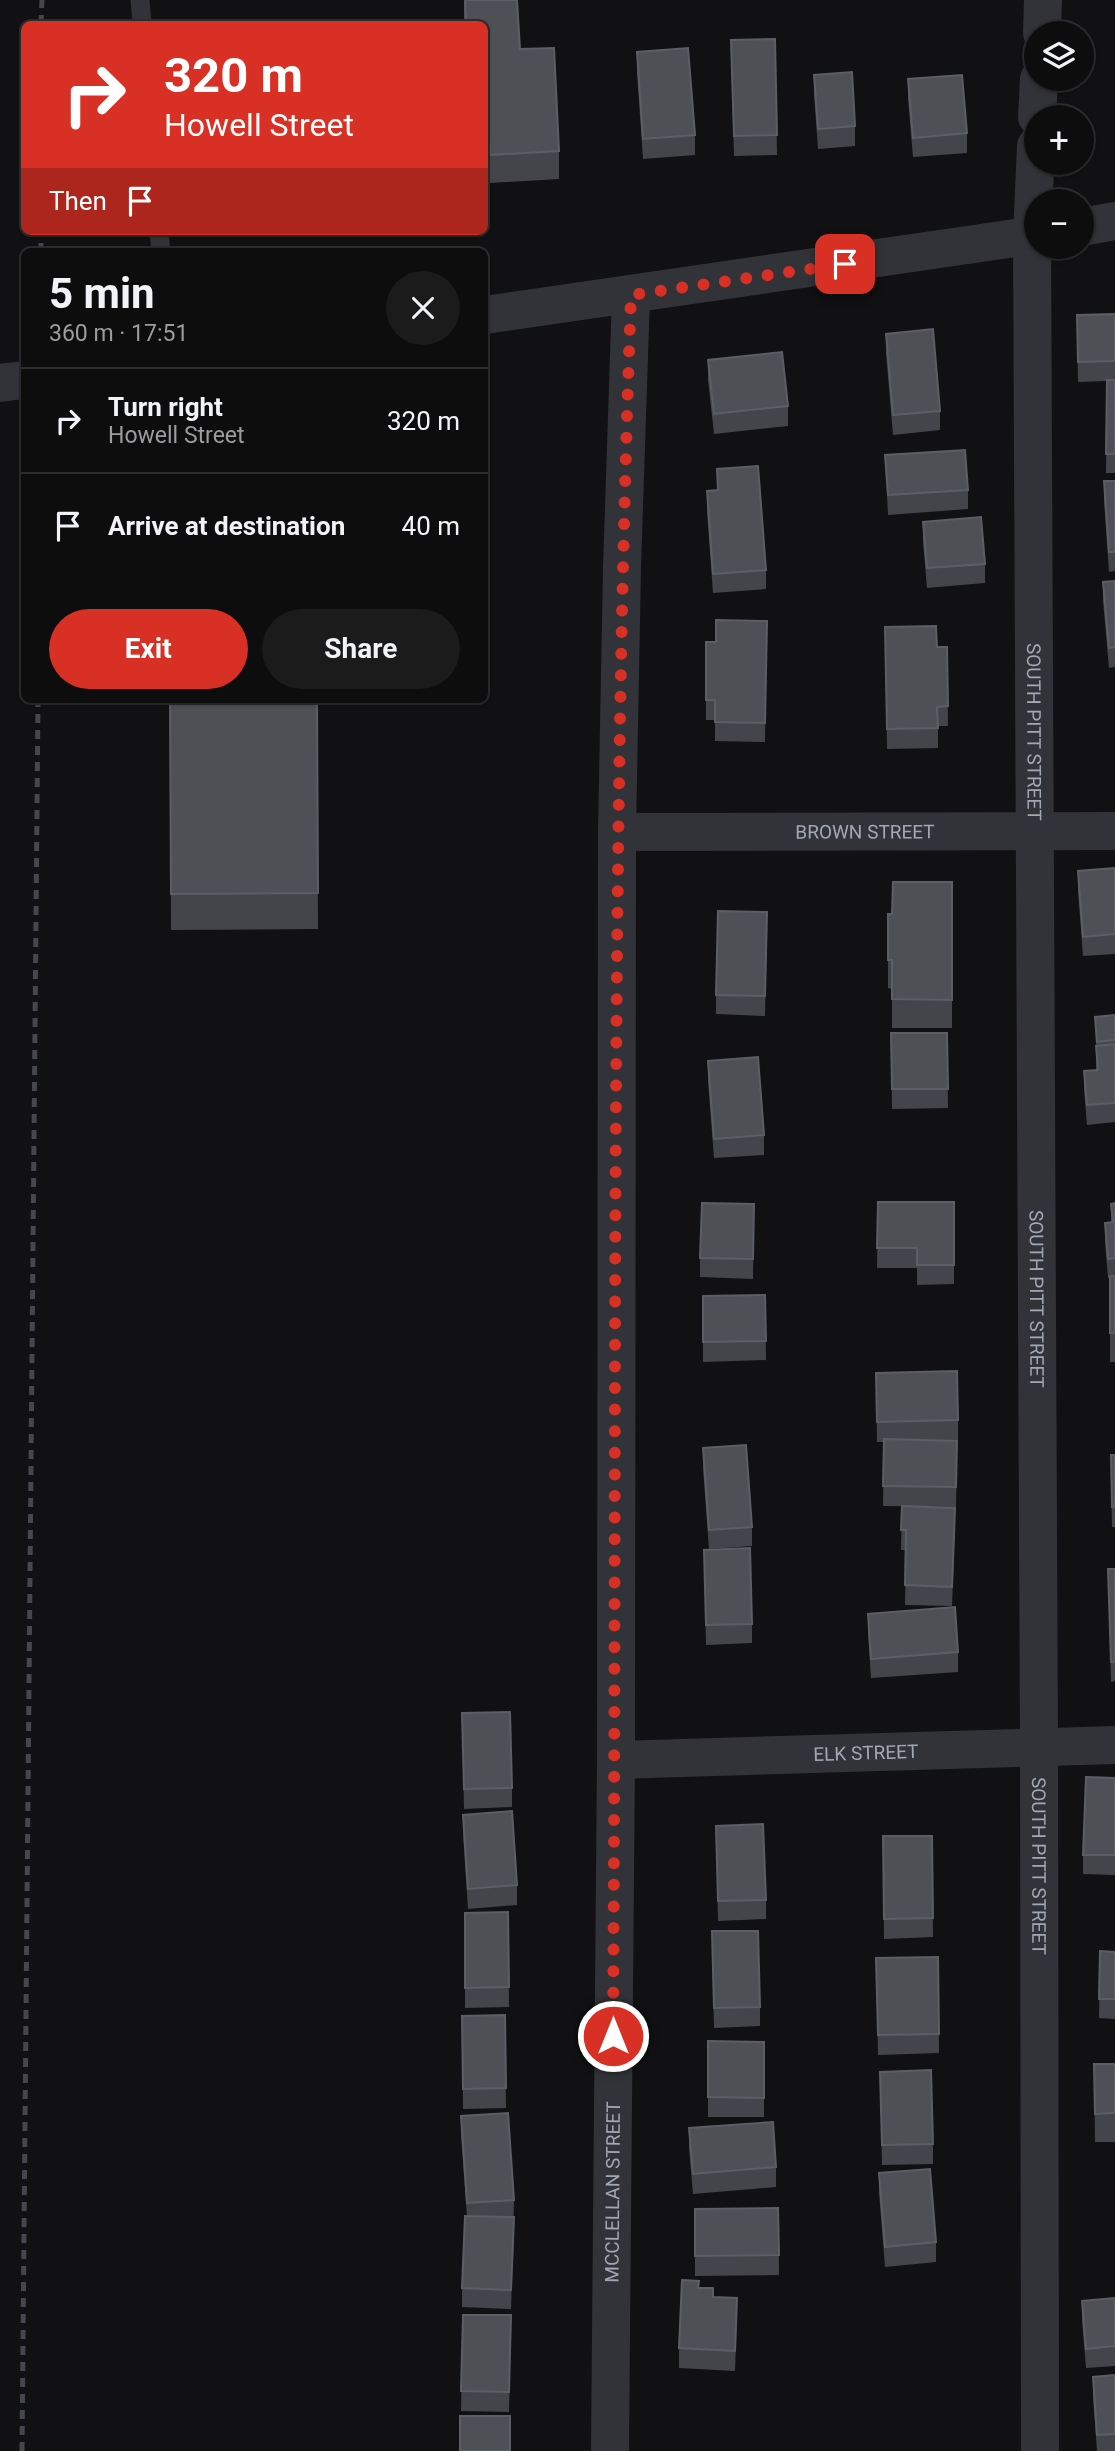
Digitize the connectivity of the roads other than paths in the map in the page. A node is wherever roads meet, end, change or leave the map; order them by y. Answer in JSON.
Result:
{"nodes":[{"id":1,"x":141,"y":0,"type":"edge"},
{"id":2,"x":1043,"y":0,"type":"edge"},
{"id":3,"x":142,"y":21,"type":"edge"},
{"id":4,"x":1042,"y":21,"type":"edge"},
{"id":5,"x":1115,"y":221,"type":"edge"},
{"id":6,"x":1094,"y":225,"type":"edge"},
{"id":7,"x":1024,"y":237,"type":"edge"},
{"id":8,"x":1034,"y":259,"type":"edge"},
{"id":9,"x":631,"y":295,"type":"junction"},
{"id":10,"x":488,"y":315,"type":"edge"},
{"id":11,"x":21,"y":380,"type":"edge"},
{"id":12,"x":0,"y":383,"type":"edge"},
{"id":13,"x":1034,"y":830,"type":"junction"},
{"id":14,"x":1115,"y":831,"type":"edge"},
{"id":15,"x":617,"y":832,"type":"junction"},
{"id":16,"x":1115,"y":1745,"type":"edge"},
{"id":17,"x":1040,"y":1748,"type":"junction"},
{"id":18,"x":616,"y":1760,"type":"junction"},
{"id":19,"x":610,"y":2451,"type":"edge"},
{"id":20,"x":1040,"y":2451,"type":"edge"}],
"edges":[{"from":1,"to":3,"type":"lane"},
{"from":2,"to":4,"type":"street"},
{"from":5,"to":6,"type":"street"},
{"from":7,"to":9,"type":"street"},
{"from":8,"to":13,"type":"street","name":"SOUTH PITT STREET"},
{"from":9,"to":10,"type":"street"},
{"from":9,"to":15,"type":"street","name":"MCCLELLAN STREET"},
{"from":11,"to":12,"type":"street"},
{"from":13,"to":14,"type":"street","name":"BROWN STREET"},
{"from":13,"to":15,"type":"street","name":"BROWN STREET"},
{"from":13,"to":17,"type":"street","name":"SOUTH PITT STREET"},
{"from":15,"to":18,"type":"street","name":"MCCLELLAN STREET"},
{"from":16,"to":17,"type":"street","name":"ELK STREET"},
{"from":17,"to":18,"type":"street","name":"ELK STREET"},
{"from":17,"to":20,"type":"street","name":"SOUTH PITT STREET"},
{"from":18,"to":19,"type":"street","name":"MCCLELLAN STREET"}]}
